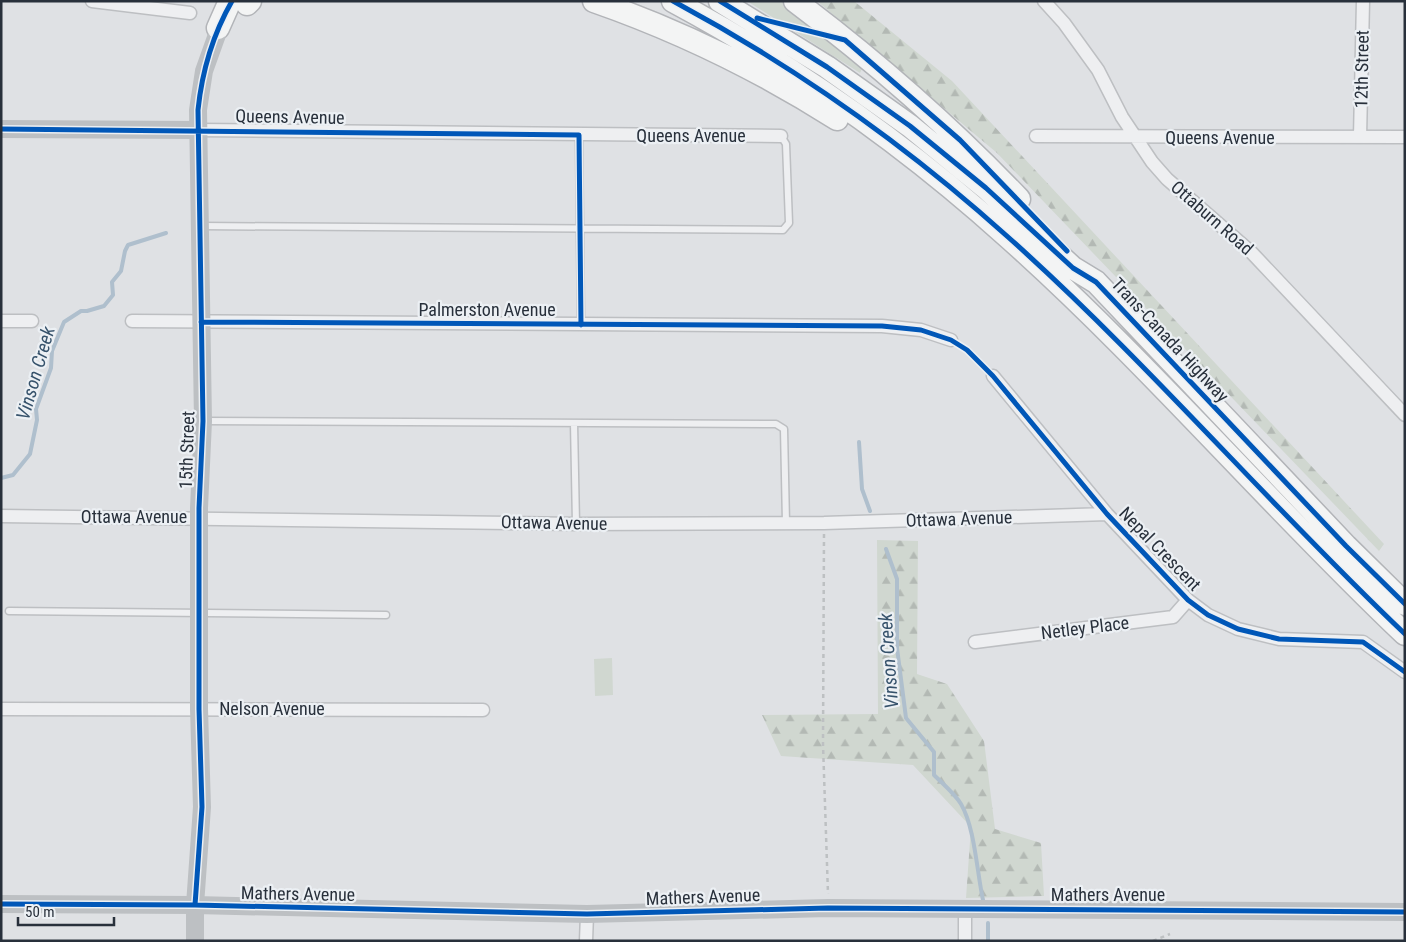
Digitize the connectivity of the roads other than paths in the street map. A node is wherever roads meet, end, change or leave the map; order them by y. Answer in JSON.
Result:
{"nodes":[{"id":1,"x":92,"y":1,"type":"edge"},
{"id":2,"x":594,"y":1,"type":"edge"},
{"id":3,"x":673,"y":1,"type":"edge"},
{"id":4,"x":720,"y":1,"type":"edge"},
{"id":5,"x":795,"y":1,"type":"edge"},
{"id":6,"x":1044,"y":1,"type":"edge"},
{"id":7,"x":1363,"y":1,"type":"edge"},
{"id":8,"x":241,"y":2,"type":"edge"},
{"id":9,"x":190,"y":13,"type":"dead end"},
{"id":10,"x":218,"y":28,"type":"joint"},
{"id":11,"x":1,"y":129,"type":"edge"},
{"id":12,"x":198,"y":130,"type":"junction"},
{"id":13,"x":579,"y":135,"type":"junction"},
{"id":14,"x":782,"y":136,"type":"joint"},
{"id":15,"x":1036,"y":136,"type":"dead end"},
{"id":16,"x":1360,"y":137,"type":"junction"},
{"id":17,"x":1405,"y":137,"type":"edge"},
{"id":18,"x":1136,"y":138,"type":"junction"},
{"id":19,"x":200,"y":226,"type":"junction"},
{"id":20,"x":580,"y":230,"type":"junction"},
{"id":21,"x":1096,"y":282,"type":"junction"},
{"id":22,"x":1,"y":321,"type":"edge"},
{"id":23,"x":32,"y":321,"type":"dead end"},
{"id":24,"x":132,"y":321,"type":"dead end"},
{"id":25,"x":201,"y":322,"type":"junction"},
{"id":26,"x":581,"y":325,"type":"junction"},
{"id":27,"x":951,"y":340,"type":"road end"},
{"id":28,"x":1115,"y":340,"type":"junction"},
{"id":29,"x":993,"y":376,"type":"road end"},
{"id":30,"x":1405,"y":415,"type":"edge"},
{"id":31,"x":202,"y":421,"type":"junction"},
{"id":32,"x":574,"y":423,"type":"junction"},
{"id":33,"x":1107,"y":514,"type":"junction"},
{"id":34,"x":1,"y":516,"type":"edge"},
{"id":35,"x":199,"y":517,"type":"junction"},
{"id":36,"x":786,"y":523,"type":"junction"},
{"id":37,"x":576,"y":524,"type":"junction"},
{"id":38,"x":1188,"y":600,"type":"junction"},
{"id":39,"x":1405,"y":604,"type":"edge"},
{"id":40,"x":9,"y":611,"type":"dead end"},
{"id":41,"x":199,"y":614,"type":"junction"},
{"id":42,"x":386,"y":615,"type":"dead end"},
{"id":43,"x":1405,"y":634,"type":"edge"},
{"id":44,"x":975,"y":642,"type":"dead end"},
{"id":45,"x":1405,"y":672,"type":"edge"},
{"id":46,"x":1,"y":709,"type":"edge"},
{"id":47,"x":199,"y":709,"type":"junction"},
{"id":48,"x":483,"y":710,"type":"dead end"},
{"id":49,"x":1,"y":904,"type":"edge"},
{"id":50,"x":195,"y":905,"type":"junction"},
{"id":51,"x":965,"y":908,"type":"junction"},
{"id":52,"x":1405,"y":912,"type":"edge"},
{"id":53,"x":587,"y":914,"type":"junction"},
{"id":54,"x":196,"y":941,"type":"edge"},
{"id":55,"x":586,"y":941,"type":"edge"},
{"id":56,"x":965,"y":941,"type":"edge"}],
"edges":[{"from":1,"to":9,"type":"street"},
{"from":2,"to":28,"type":"highway"},
{"from":3,"to":28,"type":"highway"},
{"from":4,"to":21,"type":"highway","name":"Trans-Canada Highway"},
{"from":5,"to":21,"type":"highway"},
{"from":6,"to":18,"type":"street","name":"Ottaburn Road"},
{"from":7,"to":16,"type":"street","name":"12th Street"},
{"from":8,"to":10,"type":"highway"},
{"from":10,"to":12,"type":"street","name":"15th Street"},
{"from":11,"to":12,"type":"street","name":"Queens Avenue"},
{"from":12,"to":13,"type":"street","name":"Queens Avenue"},
{"from":12,"to":19,"type":"street","name":"15th Street"},
{"from":13,"to":14,"type":"street","name":"Queens Avenue"},
{"from":13,"to":20,"type":"lane"},
{"from":14,"to":20,"type":"lane"},
{"from":15,"to":18,"type":"street","name":"Queens Avenue"},
{"from":16,"to":17,"type":"street","name":"Queens Avenue"},
{"from":16,"to":18,"type":"street","name":"Queens Avenue"},
{"from":18,"to":30,"type":"street","name":"Ottaburn Road"},
{"from":19,"to":20,"type":"lane"},
{"from":19,"to":25,"type":"street","name":"15th Street"},
{"from":20,"to":26,"type":"lane"},
{"from":21,"to":39,"type":"highway","name":"Trans-Canada Highway"},
{"from":22,"to":23,"type":"street"},
{"from":24,"to":25,"type":"street","name":"Palmerston Avenue"},
{"from":25,"to":26,"type":"street","name":"Palmerston Avenue"},
{"from":25,"to":31,"type":"street","name":"15th Street"},
{"from":26,"to":27,"type":"street","name":"Palmerston Avenue"},
{"from":28,"to":43,"type":"highway"},
{"from":29,"to":33,"type":"street","name":"Nepal Crescent"},
{"from":31,"to":32,"type":"lane"},
{"from":31,"to":35,"type":"street","name":"15th Street"},
{"from":32,"to":36,"type":"lane"},
{"from":32,"to":37,"type":"lane"},
{"from":33,"to":36,"type":"street","name":"Ottawa Avenue"},
{"from":33,"to":38,"type":"street","name":"Nepal Crescent"},
{"from":34,"to":35,"type":"street","name":"Ottawa Avenue"},
{"from":35,"to":37,"type":"street","name":"Ottawa Avenue"},
{"from":35,"to":41,"type":"street","name":"15th Street"},
{"from":36,"to":37,"type":"street","name":"Ottawa Avenue"},
{"from":38,"to":44,"type":"street","name":"Netley Place"},
{"from":38,"to":45,"type":"street","name":"Nepal Crescent"},
{"from":40,"to":41,"type":"lane"},
{"from":41,"to":42,"type":"lane"},
{"from":41,"to":47,"type":"street","name":"15th Street"},
{"from":46,"to":47,"type":"street","name":"Nelson Avenue"},
{"from":47,"to":48,"type":"street","name":"Nelson Avenue"},
{"from":47,"to":50,"type":"street","name":"15th Street"},
{"from":49,"to":50,"type":"street","name":"Mathers Avenue"},
{"from":50,"to":53,"type":"street","name":"Mathers Avenue"},
{"from":50,"to":54,"type":"street","name":"15th Street"},
{"from":51,"to":52,"type":"street","name":"Mathers Avenue"},
{"from":51,"to":53,"type":"street","name":"Mathers Avenue"},
{"from":51,"to":56,"type":"street"},
{"from":53,"to":55,"type":"street"}]}
